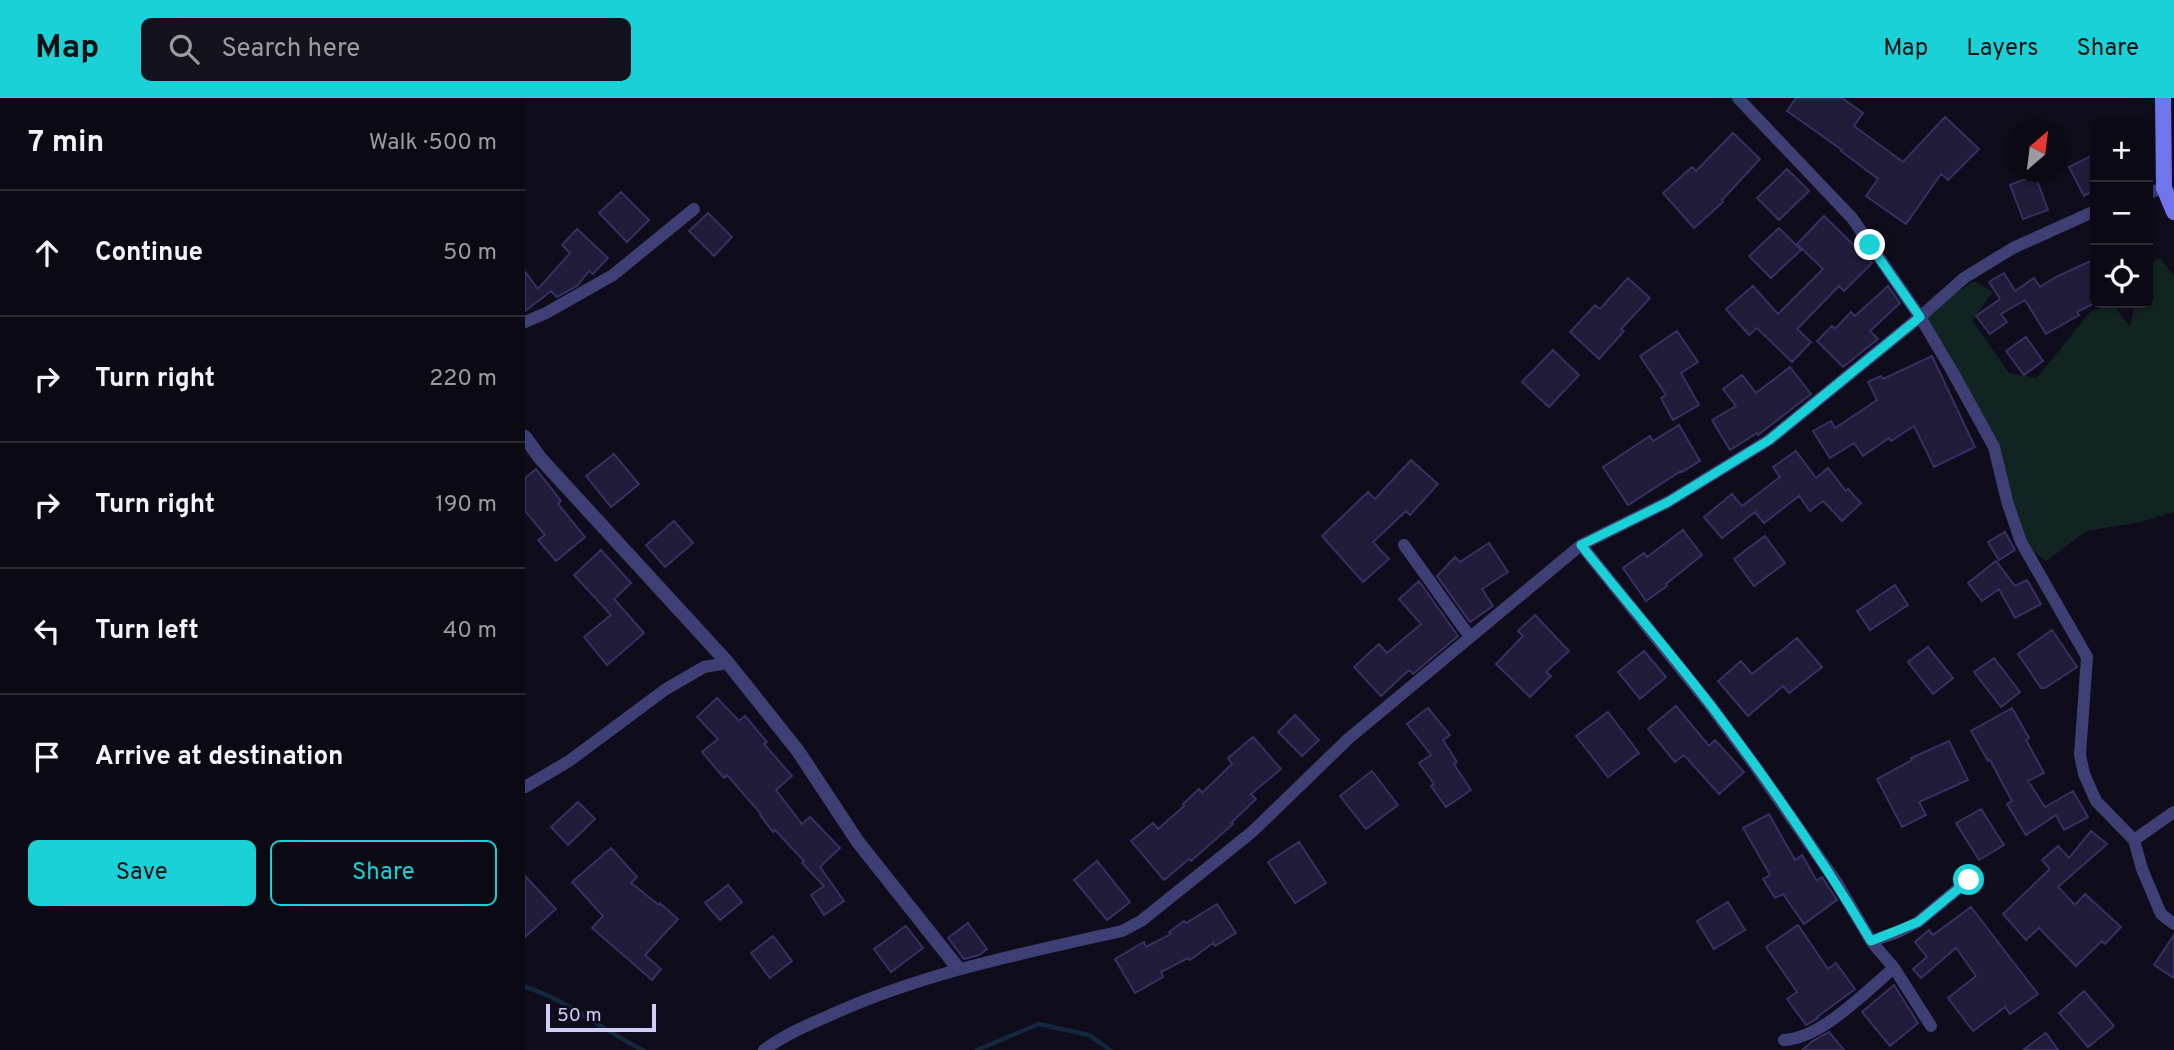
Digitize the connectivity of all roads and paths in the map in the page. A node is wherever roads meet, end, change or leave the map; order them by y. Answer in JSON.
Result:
{"nodes":[{"id":1,"x":1738,"y":98,"type":"edge"},
{"id":2,"x":2163,"y":98,"type":"edge"},
{"id":3,"x":2164,"y":188,"type":"junction"},
{"id":4,"x":2153,"y":191,"type":"edge"},
{"id":5,"x":694,"y":209,"type":"dead end"},
{"id":6,"x":2174,"y":212,"type":"edge"},
{"id":7,"x":2090,"y":213,"type":"edge"},
{"id":8,"x":1920,"y":317,"type":"junction"},
{"id":9,"x":525,"y":322,"type":"edge"},
{"id":10,"x":525,"y":437,"type":"edge"},
{"id":11,"x":1403,"y":545,"type":"dead end"},
{"id":12,"x":1581,"y":545,"type":"junction"},
{"id":13,"x":1470,"y":638,"type":"junction"},
{"id":14,"x":728,"y":663,"type":"junction"},
{"id":15,"x":525,"y":787,"type":"edge"},
{"id":16,"x":2174,"y":812,"type":"edge"},
{"id":17,"x":2134,"y":840,"type":"junction"},
{"id":18,"x":1969,"y":880,"type":"dead end"},
{"id":19,"x":2174,"y":924,"type":"edge"},
{"id":20,"x":1871,"y":941,"type":"junction"},
{"id":21,"x":958,"y":968,"type":"junction"},
{"id":22,"x":1894,"y":968,"type":"junction"},
{"id":23,"x":1931,"y":1026,"type":"dead end"},
{"id":24,"x":1784,"y":1040,"type":"dead end"},
{"id":25,"x":764,"y":1050,"type":"edge"}],
"edges":[{"from":1,"to":8,"type":"street"},
{"from":2,"to":3,"type":"main road"},
{"from":3,"to":4,"type":"street"},
{"from":3,"to":6,"type":"main road"},
{"from":5,"to":9,"type":"street"},
{"from":7,"to":8,"type":"street"},
{"from":8,"to":12,"type":"street"},
{"from":8,"to":17,"type":"street"},
{"from":10,"to":14,"type":"street"},
{"from":11,"to":13,"type":"street"},
{"from":12,"to":13,"type":"street"},
{"from":12,"to":20,"type":"street"},
{"from":13,"to":21,"type":"street"},
{"from":14,"to":15,"type":"street"},
{"from":14,"to":21,"type":"street"},
{"from":16,"to":17,"type":"street"},
{"from":17,"to":19,"type":"street"},
{"from":18,"to":20,"type":"street"},
{"from":20,"to":22,"type":"street"},
{"from":21,"to":25,"type":"street"},
{"from":22,"to":23,"type":"street"},
{"from":22,"to":24,"type":"street"}]}
